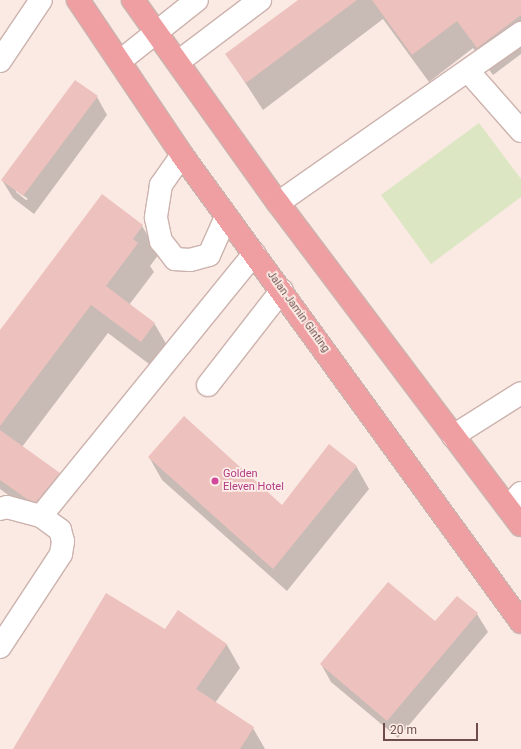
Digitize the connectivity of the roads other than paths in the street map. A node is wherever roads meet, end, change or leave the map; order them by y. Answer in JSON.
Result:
{"nodes":[{"id":1,"x":41,"y":0,"type":"edge"},
{"id":2,"x":78,"y":0,"type":"edge"},
{"id":3,"x":133,"y":0,"type":"edge"},
{"id":4,"x":197,"y":0,"type":"edge"},
{"id":5,"x":260,"y":0,"type":"edge"},
{"id":6,"x":155,"y":31,"type":"junction"},
{"id":7,"x":521,"y":33,"type":"edge"},
{"id":8,"x":0,"y":61,"type":"edge"},
{"id":9,"x":120,"y":61,"type":"junction"},
{"id":10,"x":178,"y":62,"type":"junction"},
{"id":11,"x":468,"y":70,"type":"junction"},
{"id":12,"x":521,"y":131,"type":"edge"},
{"id":13,"x":182,"y":155,"type":"junction"},
{"id":14,"x":278,"y":203,"type":"junction"},
{"id":15,"x":226,"y":217,"type":"junction"},
{"id":16,"x":254,"y":254,"type":"junction"},
{"id":17,"x":282,"y":290,"type":"junction"},
{"id":18,"x":208,"y":385,"type":"dead end"},
{"id":19,"x":521,"y":393,"type":"edge"},
{"id":20,"x":453,"y":436,"type":"junction"},
{"id":21,"x":514,"y":500,"type":"edge"},
{"id":22,"x":0,"y":509,"type":"edge"},
{"id":23,"x":41,"y":516,"type":"junction"},
{"id":24,"x":521,"y":525,"type":"edge"},
{"id":25,"x":521,"y":622,"type":"edge"},
{"id":26,"x":0,"y":647,"type":"edge"}],
"edges":[{"from":1,"to":8,"type":"lane"},
{"from":2,"to":9,"type":"highway","name":"Jalan Jamin Ginting"},
{"from":3,"to":6,"type":"highway"},
{"from":4,"to":6,"type":"lane"},
{"from":5,"to":10,"type":"lane"},
{"from":6,"to":9,"type":"lane"},
{"from":6,"to":10,"type":"highway"},
{"from":7,"to":11,"type":"lane"},
{"from":9,"to":13,"type":"highway","name":"Jalan Jamin Ginting"},
{"from":10,"to":14,"type":"highway"},
{"from":11,"to":12,"type":"lane"},
{"from":11,"to":14,"type":"lane"},
{"from":13,"to":15,"type":"highway","name":"Jalan Jamin Ginting"},
{"from":13,"to":15,"type":"lane"},
{"from":14,"to":20,"type":"highway"},
{"from":15,"to":16,"type":"highway","name":"Jalan Jamin Ginting"},
{"from":16,"to":17,"type":"highway","name":"Jalan Jamin Ginting"},
{"from":16,"to":23,"type":"lane"},
{"from":17,"to":18,"type":"lane"},
{"from":17,"to":25,"type":"highway","name":"Jalan Jamin Ginting"},
{"from":19,"to":20,"type":"lane"},
{"from":20,"to":21,"type":"highway"},
{"from":21,"to":24,"type":"highway"},
{"from":22,"to":23,"type":"lane"},
{"from":23,"to":26,"type":"lane"}]}
